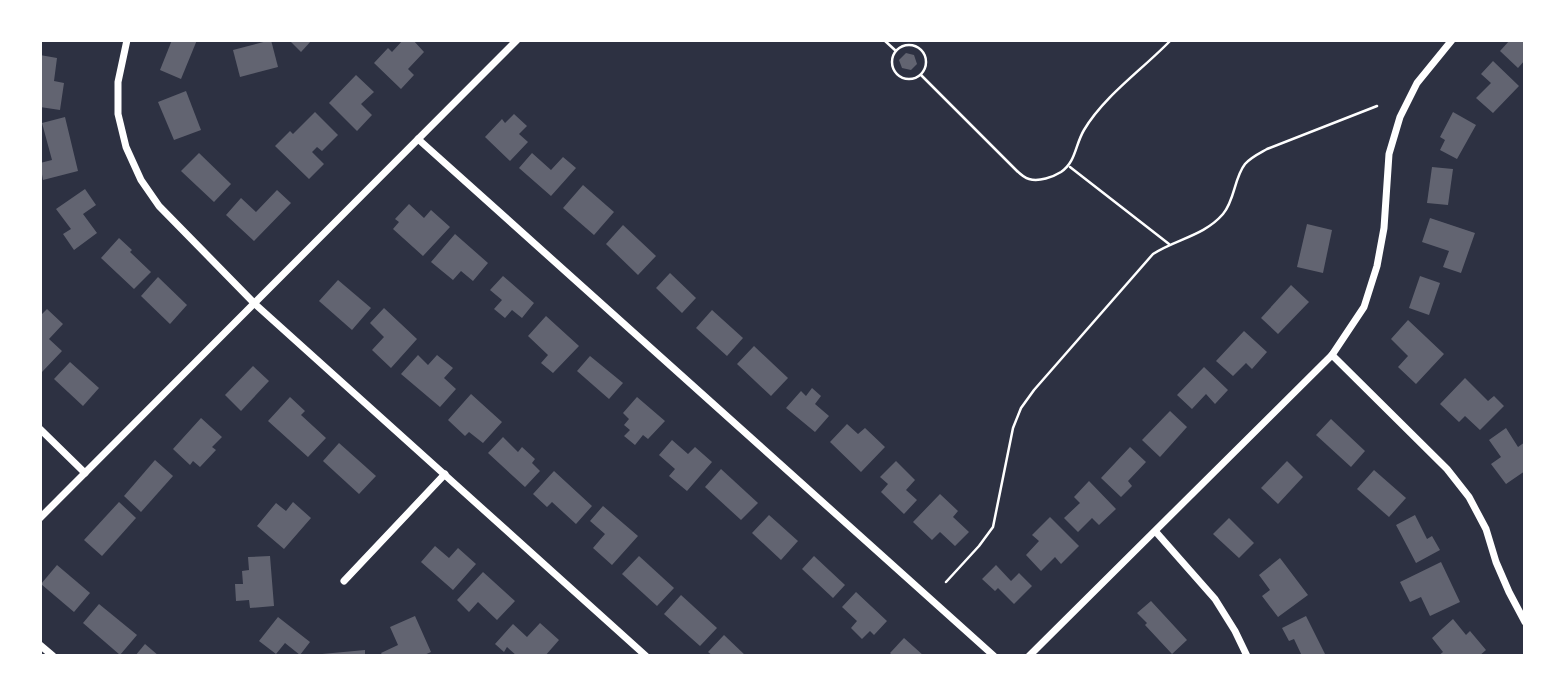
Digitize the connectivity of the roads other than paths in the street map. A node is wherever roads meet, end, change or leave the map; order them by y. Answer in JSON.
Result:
{"nodes":[{"id":1,"x":127,"y":40,"type":"edge"},
{"id":2,"x":517,"y":40,"type":"edge"},
{"id":3,"x":1452,"y":40,"type":"edge"},
{"id":4,"x":418,"y":139,"type":"junction"},
{"id":5,"x":255,"y":304,"type":"junction"},
{"id":6,"x":1332,"y":355,"type":"junction"},
{"id":7,"x":40,"y":429,"type":"edge"},
{"id":8,"x":85,"y":473,"type":"junction"},
{"id":9,"x":445,"y":474,"type":"junction"},
{"id":10,"x":40,"y":518,"type":"edge"},
{"id":11,"x":1156,"y":532,"type":"junction"},
{"id":12,"x":344,"y":581,"type":"dead end"},
{"id":13,"x":1525,"y":622,"type":"edge"},
{"id":14,"x":40,"y":645,"type":"edge"},
{"id":15,"x":53,"y":656,"type":"edge"},
{"id":16,"x":646,"y":656,"type":"edge"},
{"id":17,"x":994,"y":656,"type":"edge"},
{"id":18,"x":1029,"y":656,"type":"edge"},
{"id":19,"x":1247,"y":656,"type":"edge"}],
"edges":[{"from":1,"to":5,"type":"street"},
{"from":2,"to":4,"type":"street"},
{"from":3,"to":6,"type":"street"},
{"from":4,"to":5,"type":"street"},
{"from":4,"to":17,"type":"street"},
{"from":5,"to":8,"type":"street"},
{"from":5,"to":9,"type":"street"},
{"from":6,"to":11,"type":"street"},
{"from":6,"to":13,"type":"street"},
{"from":7,"to":8,"type":"street"},
{"from":8,"to":10,"type":"street"},
{"from":9,"to":12,"type":"street"},
{"from":9,"to":16,"type":"street"},
{"from":11,"to":18,"type":"street"},
{"from":11,"to":19,"type":"street"},
{"from":14,"to":15,"type":"street"}]}
